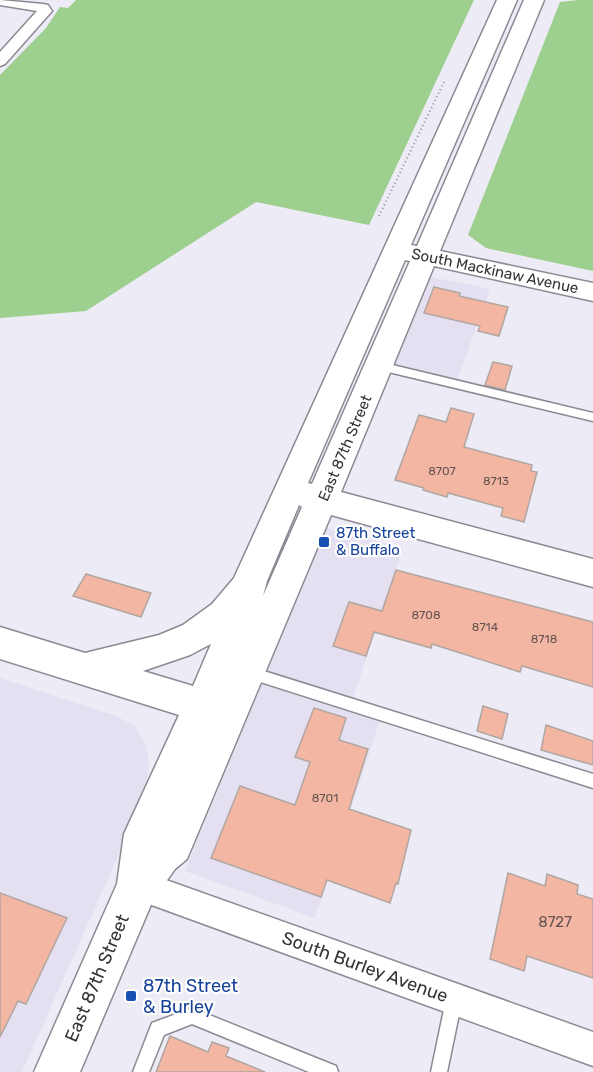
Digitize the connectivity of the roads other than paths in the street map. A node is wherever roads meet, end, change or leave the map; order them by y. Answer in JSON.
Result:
{"nodes":[{"id":1,"x":507,"y":0,"type":"edge"},
{"id":2,"x":534,"y":0,"type":"edge"},
{"id":3,"x":0,"y":1,"type":"edge"},
{"id":4,"x":0,"y":61,"type":"edge"},
{"id":5,"x":398,"y":250,"type":"junction"},
{"id":6,"x":426,"y":256,"type":"junction"},
{"id":7,"x":593,"y":292,"type":"edge"},
{"id":8,"x":380,"y":366,"type":"junction"},
{"id":9,"x":593,"y":417,"type":"edge"},
{"id":10,"x":290,"y":490,"type":"junction"},
{"id":11,"x":322,"y":499,"type":"junction"},
{"id":12,"x":593,"y":573,"type":"edge"},
{"id":13,"x":250,"y":581,"type":"junction"},
{"id":14,"x":0,"y":643,"type":"edge"},
{"id":15,"x":235,"y":668,"type":"junction"},
{"id":16,"x":84,"y":670,"type":"junction"},
{"id":17,"x":217,"y":710,"type":"junction"},
{"id":18,"x":593,"y":781,"type":"edge"},
{"id":19,"x":138,"y":885,"type":"junction"},
{"id":20,"x":454,"y":999,"type":"junction"},
{"id":21,"x":593,"y":1049,"type":"edge"},
{"id":22,"x":57,"y":1072,"type":"edge"},
{"id":23,"x":141,"y":1072,"type":"edge"},
{"id":24,"x":330,"y":1072,"type":"edge"},
{"id":25,"x":438,"y":1072,"type":"edge"}],
"edges":[{"from":1,"to":5,"type":"main road","name":"East 87th Street"},
{"from":2,"to":6,"type":"main road","name":"East 87th Street"},
{"from":3,"to":4,"type":"street"},
{"from":5,"to":6,"type":"main road","name":"South Mackinaw Avenue"},
{"from":5,"to":10,"type":"main road","name":"East 87th Street"},
{"from":6,"to":7,"type":"main road","name":"South Mackinaw Avenue"},
{"from":6,"to":8,"type":"main road","name":"East 87th Street"},
{"from":8,"to":9,"type":"lane"},
{"from":8,"to":11,"type":"main road","name":"East 87th Street"},
{"from":10,"to":11,"type":"main road"},
{"from":10,"to":13,"type":"main road","name":"East 87th Street"},
{"from":11,"to":12,"type":"main road"},
{"from":11,"to":15,"type":"main road","name":"East 87th Street"},
{"from":13,"to":15,"type":"main road","name":"East 87th Street"},
{"from":13,"to":16,"type":"main road"},
{"from":14,"to":16,"type":"main road"},
{"from":15,"to":17,"type":"main road","name":"East 87th Street"},
{"from":15,"to":18,"type":"lane"},
{"from":16,"to":17,"type":"main road"},
{"from":17,"to":19,"type":"main road","name":"East 87th Street"},
{"from":19,"to":20,"type":"street","name":"South Burley Avenue"},
{"from":19,"to":22,"type":"main road","name":"East 87th Street"},
{"from":20,"to":21,"type":"street","name":"South Burley Avenue"},
{"from":20,"to":25,"type":"lane"},
{"from":23,"to":24,"type":"lane"}]}
